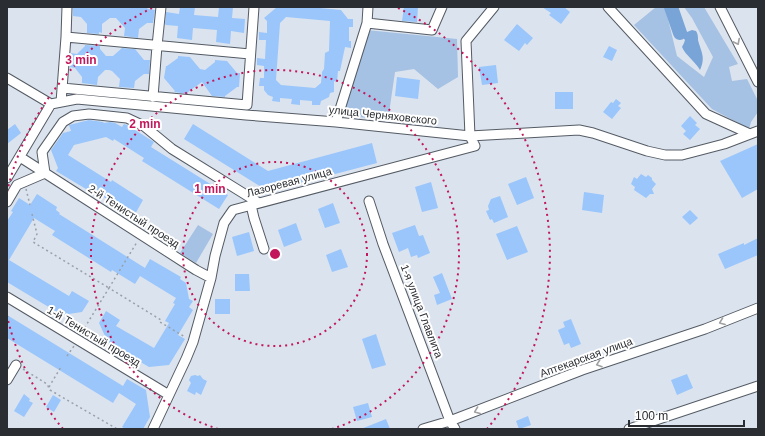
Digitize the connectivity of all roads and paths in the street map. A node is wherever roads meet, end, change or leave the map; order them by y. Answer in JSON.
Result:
{"nodes":[{"id":1,"x":67,"y":7,"type":"edge"},
{"id":2,"x":161,"y":7,"type":"edge"},
{"id":3,"x":254,"y":7,"type":"edge"},
{"id":4,"x":368,"y":7,"type":"edge"},
{"id":5,"x":442,"y":7,"type":"edge"},
{"id":6,"x":494,"y":7,"type":"edge"},
{"id":7,"x":608,"y":7,"type":"edge"},
{"id":8,"x":720,"y":7,"type":"edge"},
{"id":9,"x":367,"y":23,"type":"junction"},
{"id":10,"x":66,"y":38,"type":"junction"},
{"id":11,"x":157,"y":46,"type":"junction"},
{"id":12,"x":250,"y":54,"type":"junction"},
{"id":13,"x":7,"y":78,"type":"edge"},
{"id":14,"x":758,"y":82,"type":"edge"},
{"id":15,"x":62,"y":88,"type":"junction"},
{"id":16,"x":153,"y":97,"type":"junction"},
{"id":17,"x":61,"y":102,"type":"junction"},
{"id":18,"x":51,"y":104,"type":"junction"},
{"id":19,"x":336,"y":122,"type":"junction"},
{"id":20,"x":754,"y":133,"type":"edge"},
{"id":21,"x":470,"y":136,"type":"junction"},
{"id":22,"x":20,"y":157,"type":"junction"},
{"id":23,"x":45,"y":173,"type":"junction"},
{"id":24,"x":7,"y":178,"type":"edge"},
{"id":25,"x":25,"y":182,"type":"junction"},
{"id":26,"x":369,"y":201,"type":"dead end"},
{"id":27,"x":7,"y":202,"type":"edge"},
{"id":28,"x":255,"y":204,"type":"junction"},
{"id":29,"x":30,"y":205,"type":"dead end"},
{"id":30,"x":32,"y":214,"type":"dead end"},
{"id":31,"x":142,"y":235,"type":"junction"},
{"id":32,"x":264,"y":250,"type":"dead end"},
{"id":33,"x":211,"y":278,"type":"junction"},
{"id":34,"x":109,"y":288,"type":"junction"},
{"id":35,"x":7,"y":297,"type":"edge"},
{"id":36,"x":758,"y":308,"type":"edge"},
{"id":37,"x":77,"y":340,"type":"junction"},
{"id":38,"x":193,"y":342,"type":"junction"},
{"id":39,"x":67,"y":356,"type":"dead end"},
{"id":40,"x":16,"y":365,"type":"joint"},
{"id":41,"x":61,"y":368,"type":"dead end"},
{"id":42,"x":7,"y":380,"type":"edge"},
{"id":43,"x":758,"y":386,"type":"edge"},
{"id":44,"x":49,"y":387,"type":"junction"},
{"id":45,"x":169,"y":395,"type":"junction"},
{"id":46,"x":453,"y":425,"type":"edge"},
{"id":47,"x":117,"y":429,"type":"edge"},
{"id":48,"x":153,"y":429,"type":"edge"},
{"id":49,"x":423,"y":429,"type":"edge"},
{"id":50,"x":629,"y":429,"type":"edge"}],
"edges":[{"from":1,"to":10,"type":"street"},
{"from":2,"to":11,"type":"street"},
{"from":3,"to":12,"type":"street"},
{"from":4,"to":9,"type":"street"},
{"from":5,"to":9,"type":"street"},
{"from":6,"to":21,"type":"street"},
{"from":7,"to":20,"type":"street"},
{"from":8,"to":14,"type":"street","one_way":true},
{"from":9,"to":19,"type":"street"},
{"from":10,"to":11,"type":"street"},
{"from":10,"to":15,"type":"street"},
{"from":11,"to":12,"type":"street"},
{"from":11,"to":16,"type":"street"},
{"from":12,"to":16,"type":"street"},
{"from":13,"to":18,"type":"street"},
{"from":15,"to":16,"type":"street"},
{"from":15,"to":17,"type":"street"},
{"from":17,"to":18,"type":"street","name":"улица Черняховского"},
{"from":17,"to":19,"type":"street","name":"улица Черняховского"},
{"from":18,"to":22,"type":"street"},
{"from":19,"to":21,"type":"street","name":"улица Черняховского"},
{"from":20,"to":21,"type":"street","name":"улица Черняховского"},
{"from":21,"to":28,"type":"street","name":"Лазоревая улица"},
{"from":22,"to":23,"type":"street","name":"2-й Тенистый проезд"},
{"from":22,"to":24,"type":"street"},
{"from":23,"to":25,"type":"street"},
{"from":23,"to":28,"type":"street"},
{"from":23,"to":31,"type":"street","name":"2-й Тенистый проезд"},
{"from":25,"to":27,"type":"street"},
{"from":25,"to":29,"type":"path"},
{"from":26,"to":46,"type":"street","name":"1-я улица Главлита"},
{"from":28,"to":32,"type":"street"},
{"from":28,"to":33,"type":"street","name":"Лазоревая улица"},
{"from":30,"to":34,"type":"path"},
{"from":31,"to":33,"type":"street","name":"2-й Тенистый проезд"},
{"from":31,"to":34,"type":"path"},
{"from":33,"to":38,"type":"street","name":"Лазоревая улица"},
{"from":34,"to":37,"type":"path"},
{"from":34,"to":38,"type":"path"},
{"from":35,"to":37,"type":"street","name":"1-й Тенистый проезд"},
{"from":36,"to":46,"type":"street","name":"Аптекарская улица","one_way":true},
{"from":37,"to":39,"type":"path"},
{"from":37,"to":45,"type":"street","name":"1-й Тенистый проезд"},
{"from":38,"to":45,"type":"street","name":"Лазоревая улица"},
{"from":40,"to":42,"type":"street"},
{"from":40,"to":44,"type":"path"},
{"from":41,"to":44,"type":"path"},
{"from":43,"to":50,"type":"street"},
{"from":44,"to":47,"type":"path"},
{"from":45,"to":48,"type":"street","name":"Лазоревая улица"},
{"from":46,"to":49,"type":"street","name":"Аптекарская улица"}]}
